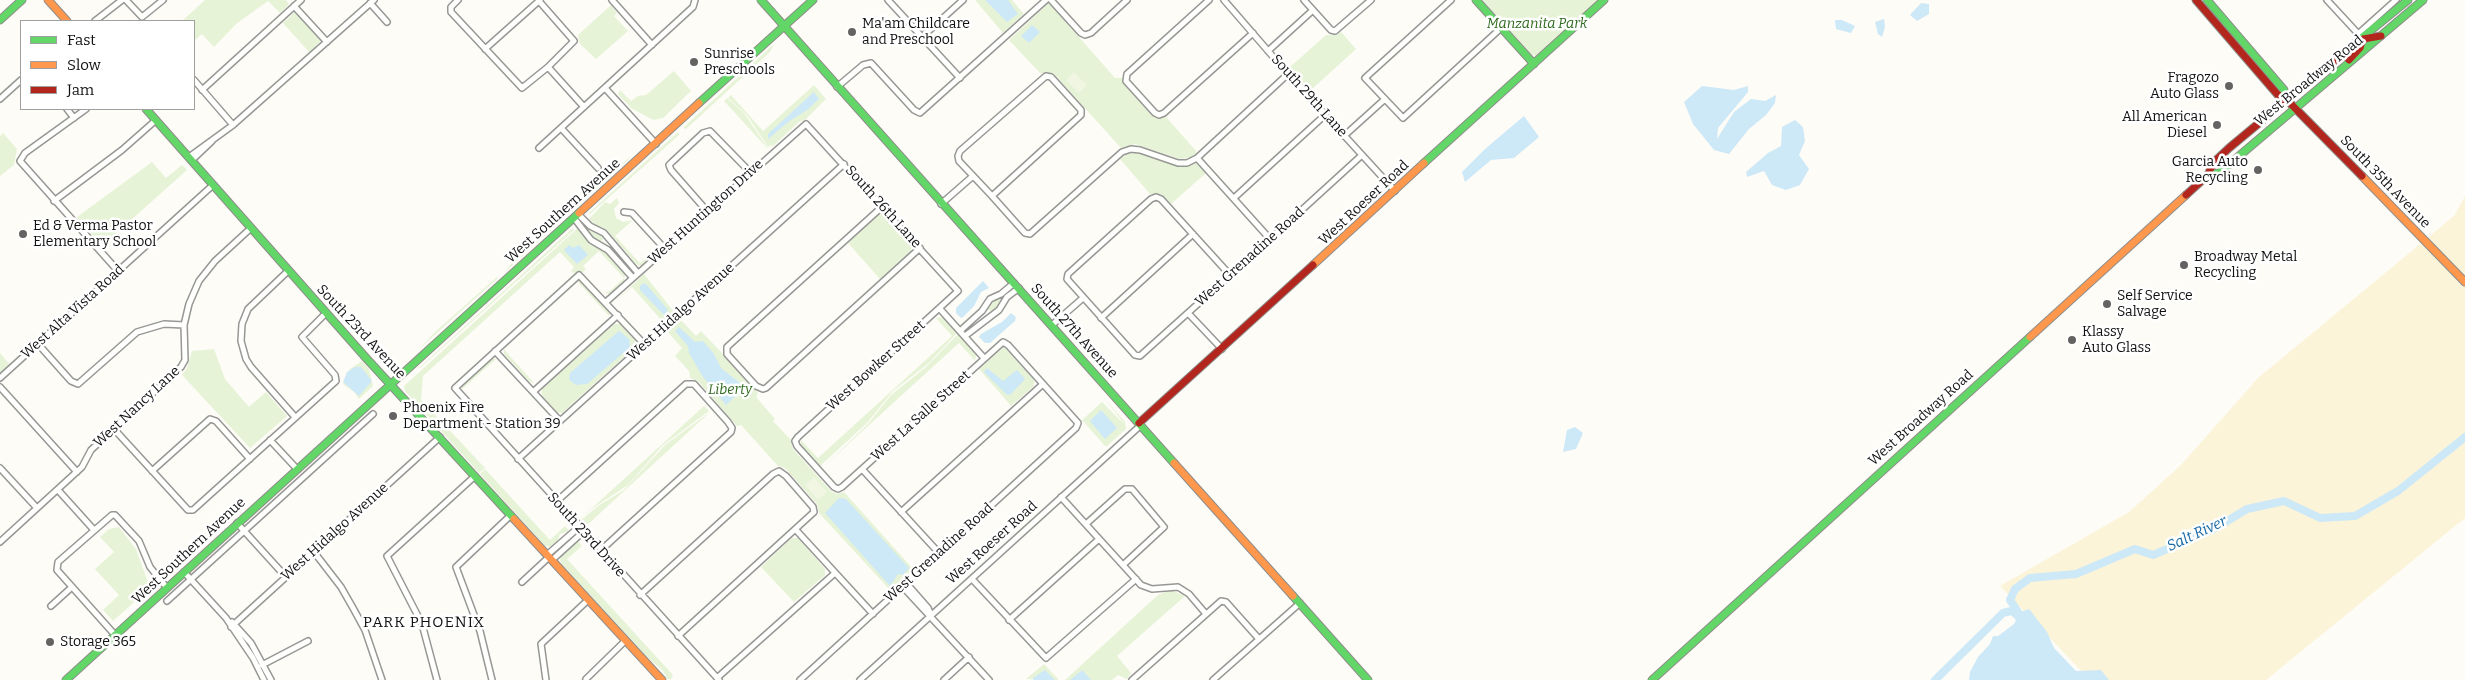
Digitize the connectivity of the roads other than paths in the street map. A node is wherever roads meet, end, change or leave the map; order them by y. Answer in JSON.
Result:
{"nodes":[{"id":1,"x":22,"y":0,"type":"edge"},
{"id":2,"x":48,"y":0,"type":"edge"},
{"id":3,"x":122,"y":0,"type":"edge"},
{"id":4,"x":126,"y":0,"type":"edge"},
{"id":5,"x":163,"y":0,"type":"edge"},
{"id":6,"x":302,"y":0,"type":"edge"},
{"id":7,"x":458,"y":0,"type":"edge"},
{"id":8,"x":621,"y":0,"type":"edge"},
{"id":9,"x":695,"y":0,"type":"edge"},
{"id":10,"x":761,"y":0,"type":"edge"},
{"id":11,"x":813,"y":0,"type":"edge"},
{"id":12,"x":888,"y":0,"type":"edge"},
{"id":13,"x":962,"y":0,"type":"edge"},
{"id":14,"x":1046,"y":0,"type":"edge"},
{"id":15,"x":1051,"y":0,"type":"edge"},
{"id":16,"x":1127,"y":0,"type":"edge"},
{"id":17,"x":1209,"y":0,"type":"edge"},
{"id":18,"x":1224,"y":0,"type":"edge"},
{"id":19,"x":1304,"y":0,"type":"edge"},
{"id":20,"x":1371,"y":0,"type":"edge"},
{"id":21,"x":1451,"y":0,"type":"edge"},
{"id":22,"x":1476,"y":0,"type":"edge"},
{"id":23,"x":1604,"y":0,"type":"edge"},
{"id":24,"x":2207,"y":0,"type":"edge"},
{"id":25,"x":2328,"y":0,"type":"edge"},
{"id":26,"x":2396,"y":0,"type":"edge"},
{"id":27,"x":2408,"y":0,"type":"edge"},
{"id":28,"x":540,"y":1,"type":"edge"},
{"id":29,"x":2199,"y":1,"type":"edge"},
{"id":30,"x":372,"y":2,"type":"edge"},
{"id":31,"x":614,"y":2,"type":"edge"},
{"id":32,"x":2417,"y":2,"type":"edge"},
{"id":33,"x":294,"y":6,"type":"junction"},
{"id":34,"x":1312,"y":10,"type":"junction"},
{"id":35,"x":102,"y":19,"type":"edge"},
{"id":36,"x":0,"y":20,"type":"edge"},
{"id":37,"x":66,"y":20,"type":"edge"},
{"id":38,"x":387,"y":22,"type":"dead end"},
{"id":39,"x":784,"y":26,"type":"junction"},
{"id":40,"x":1501,"y":28,"type":"junction"},
{"id":41,"x":1253,"y":33,"type":"junction"},
{"id":42,"x":2386,"y":34,"type":"junction"},
{"id":43,"x":922,"y":37,"type":"junction"},
{"id":44,"x":2361,"y":37,"type":"junction"},
{"id":45,"x":327,"y":42,"type":"junction"},
{"id":46,"x":652,"y":45,"type":"junction"},
{"id":47,"x":485,"y":50,"type":"junction"},
{"id":48,"x":1268,"y":51,"type":"junction"},
{"id":49,"x":1534,"y":64,"type":"junction"},
{"id":50,"x":548,"y":67,"type":"junction"},
{"id":51,"x":2344,"y":69,"type":"junction"},
{"id":52,"x":1288,"y":74,"type":"junction"},
{"id":53,"x":960,"y":78,"type":"junction"},
{"id":54,"x":20,"y":81,"type":"edge"},
{"id":55,"x":195,"y":81,"type":"edge"},
{"id":56,"x":837,"y":87,"type":"junction"},
{"id":57,"x":605,"y":88,"type":"junction"},
{"id":58,"x":202,"y":90,"type":"junction"},
{"id":59,"x":0,"y":99,"type":"edge"},
{"id":60,"x":1385,"y":99,"type":"junction"},
{"id":61,"x":2286,"y":99,"type":"junction"},
{"id":62,"x":584,"y":107,"type":"junction"},
{"id":63,"x":2294,"y":108,"type":"junction"},
{"id":64,"x":68,"y":110,"type":"edge"},
{"id":65,"x":85,"y":110,"type":"edge"},
{"id":66,"x":147,"y":110,"type":"edge"},
{"id":67,"x":1325,"y":115,"type":"junction"},
{"id":68,"x":74,"y":118,"type":"junction"},
{"id":69,"x":156,"y":120,"type":"junction"},
{"id":70,"x":806,"y":124,"type":"joint"},
{"id":71,"x":234,"y":125,"type":"junction"},
{"id":72,"x":561,"y":128,"type":"junction"},
{"id":73,"x":1344,"y":136,"type":"junction"},
{"id":74,"x":656,"y":144,"type":"junction"},
{"id":75,"x":539,"y":148,"type":"dead end"},
{"id":76,"x":1362,"y":155,"type":"junction"},
{"id":77,"x":190,"y":158,"type":"junction"},
{"id":78,"x":1197,"y":158,"type":"junction"},
{"id":79,"x":844,"y":164,"type":"junction"},
{"id":80,"x":598,"y":168,"type":"dead end"},
{"id":81,"x":750,"y":172,"type":"junction"},
{"id":82,"x":2208,"y":175,"type":"junction"},
{"id":83,"x":973,"y":176,"type":"junction"},
{"id":84,"x":213,"y":185,"type":"junction"},
{"id":85,"x":1395,"y":191,"type":"junction"},
{"id":86,"x":992,"y":196,"type":"junction"},
{"id":87,"x":1234,"y":198,"type":"junction"},
{"id":88,"x":54,"y":201,"type":"junction"},
{"id":89,"x":942,"y":204,"type":"junction"},
{"id":90,"x":883,"y":206,"type":"junction"},
{"id":91,"x":708,"y":211,"type":"junction"},
{"id":92,"x":624,"y":212,"type":"dead end"},
{"id":93,"x":576,"y":216,"type":"junction"},
{"id":94,"x":251,"y":228,"type":"junction"},
{"id":95,"x":1193,"y":234,"type":"junction"},
{"id":96,"x":1270,"y":239,"type":"junction"},
{"id":97,"x":920,"y":248,"type":"junction"},
{"id":98,"x":665,"y":250,"type":"junction"},
{"id":99,"x":118,"y":271,"type":"junction"},
{"id":100,"x":288,"y":271,"type":"junction"},
{"id":101,"x":1230,"y":275,"type":"junction"},
{"id":102,"x":636,"y":276,"type":"junction"},
{"id":103,"x":2465,"y":282,"type":"edge"},
{"id":104,"x":1016,"y":285,"type":"junction"},
{"id":105,"x":958,"y":291,"type":"joint"},
{"id":106,"x":1082,"y":298,"type":"junction"},
{"id":107,"x":606,"y":302,"type":"junction"},
{"id":108,"x":940,"y":309,"type":"junction"},
{"id":109,"x":326,"y":313,"type":"junction"},
{"id":110,"x":1188,"y":313,"type":"junction"},
{"id":111,"x":618,"y":316,"type":"junction"},
{"id":112,"x":1101,"y":318,"type":"junction"},
{"id":113,"x":184,"y":325,"type":"junction"},
{"id":114,"x":1052,"y":325,"type":"junction"},
{"id":115,"x":960,"y":331,"type":"junction"},
{"id":116,"x":964,"y":336,"type":"junction"},
{"id":117,"x":38,"y":344,"type":"junction"},
{"id":118,"x":645,"y":345,"type":"junction"},
{"id":119,"x":1222,"y":350,"type":"junction"},
{"id":120,"x":495,"y":351,"type":"junction"},
{"id":121,"x":984,"y":358,"type":"junction"},
{"id":122,"x":0,"y":378,"type":"edge"},
{"id":123,"x":391,"y":384,"type":"junction"},
{"id":124,"x":1042,"y":384,"type":"junction"},
{"id":125,"x":0,"y":387,"type":"edge"},
{"id":126,"x":534,"y":392,"type":"junction"},
{"id":127,"x":373,"y":414,"type":"dead end"},
{"id":128,"x":295,"y":417,"type":"junction"},
{"id":129,"x":560,"y":420,"type":"junction"},
{"id":130,"x":1140,"y":424,"type":"junction"},
{"id":131,"x":114,"y":429,"type":"junction"},
{"id":132,"x":440,"y":437,"type":"junction"},
{"id":133,"x":270,"y":440,"type":"junction"},
{"id":134,"x":329,"y":440,"type":"junction"},
{"id":135,"x":336,"y":448,"type":"junction"},
{"id":136,"x":250,"y":458,"type":"junction"},
{"id":137,"x":518,"y":459,"type":"junction"},
{"id":138,"x":0,"y":468,"type":"edge"},
{"id":139,"x":297,"y":469,"type":"junction"},
{"id":140,"x":862,"y":469,"type":"junction"},
{"id":141,"x":152,"y":471,"type":"junction"},
{"id":142,"x":77,"y":472,"type":"junction"},
{"id":143,"x":475,"y":476,"type":"junction"},
{"id":144,"x":838,"y":488,"type":"joint"},
{"id":145,"x":58,"y":490,"type":"junction"},
{"id":146,"x":1061,"y":498,"type":"junction"},
{"id":147,"x":556,"y":502,"type":"junction"},
{"id":148,"x":37,"y":508,"type":"junction"},
{"id":149,"x":901,"y":512,"type":"junction"},
{"id":150,"x":510,"y":515,"type":"junction"},
{"id":151,"x":237,"y":523,"type":"junction"},
{"id":152,"x":1086,"y":524,"type":"junction"},
{"id":153,"x":579,"y":527,"type":"junction"},
{"id":154,"x":94,"y":530,"type":"junction"},
{"id":155,"x":796,"y":530,"type":"junction"},
{"id":156,"x":244,"y":531,"type":"junction"},
{"id":157,"x":583,"y":532,"type":"junction"},
{"id":158,"x":1099,"y":539,"type":"junction"},
{"id":159,"x":0,"y":542,"type":"edge"},
{"id":160,"x":600,"y":551,"type":"junction"},
{"id":161,"x":314,"y":552,"type":"junction"},
{"id":162,"x":939,"y":553,"type":"junction"},
{"id":163,"x":549,"y":557,"type":"junction"},
{"id":164,"x":1123,"y":565,"type":"junction"},
{"id":165,"x":184,"y":572,"type":"junction"},
{"id":166,"x":834,"y":572,"type":"junction"},
{"id":167,"x":286,"y":577,"type":"junction"},
{"id":168,"x":972,"y":579,"type":"junction"},
{"id":169,"x":1136,"y":579,"type":"junction"},
{"id":170,"x":191,"y":580,"type":"junction"},
{"id":171,"x":522,"y":582,"type":"dead end"},
{"id":172,"x":904,"y":584,"type":"junction"},
{"id":173,"x":72,"y":587,"type":"junction"},
{"id":174,"x":167,"y":588,"type":"junction"},
{"id":175,"x":640,"y":595,"type":"junction"},
{"id":176,"x":588,"y":600,"type":"junction"},
{"id":177,"x":167,"y":601,"type":"dead end"},
{"id":178,"x":1300,"y":603,"type":"junction"},
{"id":179,"x":51,"y":606,"type":"dead end"},
{"id":180,"x":872,"y":614,"type":"junction"},
{"id":181,"x":1206,"y":614,"type":"junction"},
{"id":182,"x":931,"y":615,"type":"junction"},
{"id":183,"x":1009,"y":620,"type":"junction"},
{"id":184,"x":233,"y":626,"type":"junction"},
{"id":185,"x":116,"y":635,"type":"junction"},
{"id":186,"x":678,"y":636,"type":"junction"},
{"id":187,"x":1259,"y":639,"type":"junction"},
{"id":188,"x":308,"y":641,"type":"dead end"},
{"id":189,"x":625,"y":641,"type":"junction"},
{"id":190,"x":968,"y":658,"type":"junction"},
{"id":191,"x":261,"y":666,"type":"junction"},
{"id":192,"x":586,"y":679,"type":"edge"},
{"id":193,"x":718,"y":679,"type":"edge"},
{"id":194,"x":1365,"y":679,"type":"edge"},
{"id":195,"x":66,"y":680,"type":"edge"},
{"id":196,"x":264,"y":680,"type":"edge"},
{"id":197,"x":271,"y":680,"type":"edge"},
{"id":198,"x":382,"y":680,"type":"edge"},
{"id":199,"x":438,"y":680,"type":"edge"},
{"id":200,"x":492,"y":680,"type":"edge"},
{"id":201,"x":546,"y":680,"type":"edge"},
{"id":202,"x":662,"y":680,"type":"edge"},
{"id":203,"x":800,"y":680,"type":"edge"},
{"id":204,"x":860,"y":680,"type":"edge"},
{"id":205,"x":944,"y":680,"type":"edge"},
{"id":206,"x":989,"y":680,"type":"edge"},
{"id":207,"x":1132,"y":680,"type":"edge"},
{"id":208,"x":1213,"y":680,"type":"edge"},
{"id":209,"x":1652,"y":680,"type":"edge"}],
"edges":[{"from":1,"to":36,"type":"main road"},
{"from":2,"to":37,"type":"main road"},
{"from":3,"to":35,"type":"street"},
{"from":4,"to":5,"type":"street"},
{"from":6,"to":33,"type":"street"},
{"from":7,"to":47,"type":"street"},
{"from":8,"to":31,"type":"street"},
{"from":9,"to":46,"type":"street"},
{"from":10,"to":39,"type":"main road","name":"South 27th Avenue"},
{"from":11,"to":39,"type":"main road","name":"West Southern Avenue"},
{"from":12,"to":43,"type":"street"},
{"from":13,"to":43,"type":"street"},
{"from":14,"to":53,"type":"street"},
{"from":15,"to":16,"type":"street"},
{"from":17,"to":41,"type":"street"},
{"from":18,"to":41,"type":"street","name":"South 29th Lane"},
{"from":19,"to":34,"type":"street"},
{"from":20,"to":34,"type":"street"},
{"from":21,"to":60,"type":"street"},
{"from":22,"to":40,"type":"main road"},
{"from":23,"to":49,"type":"main road","name":"West Roeser Road"},
{"from":24,"to":61,"type":"main road","name":"South 35th Avenue"},
{"from":25,"to":44,"type":"street"},
{"from":26,"to":44,"type":"street","name":"West Broadway Road"},
{"from":27,"to":44,"type":"main road","name":"West Broadway Road"},
{"from":28,"to":47,"type":"street"},
{"from":28,"to":50,"type":"street"},
{"from":29,"to":61,"type":"main road","name":"South 35th Avenue"},
{"from":30,"to":38,"type":"street"},
{"from":30,"to":45,"type":"street"},
{"from":31,"to":46,"type":"street"},
{"from":32,"to":42,"type":"main road","name":"West Broadway Road"},
{"from":33,"to":45,"type":"street"},
{"from":33,"to":58,"type":"street"},
{"from":34,"to":48,"type":"street"},
{"from":39,"to":56,"type":"main road","name":"South 27th Avenue"},
{"from":39,"to":74,"type":"main road","name":"West Southern Avenue"},
{"from":40,"to":49,"type":"main road"},
{"from":40,"to":60,"type":"street"},
{"from":41,"to":48,"type":"street","name":"South 29th Lane"},
{"from":42,"to":44,"type":"main road"},
{"from":42,"to":51,"type":"main road","name":"West Broadway Road"},
{"from":43,"to":53,"type":"street"},
{"from":44,"to":51,"type":"main road"},
{"from":44,"to":61,"type":"main road","name":"West Broadway Road"},
{"from":45,"to":71,"type":"street"},
{"from":46,"to":57,"type":"street"},
{"from":47,"to":50,"type":"street"},
{"from":48,"to":52,"type":"street","name":"South 29th Lane"},
{"from":49,"to":85,"type":"main road","name":"West Roeser Road"},
{"from":50,"to":62,"type":"street"},
{"from":51,"to":63,"type":"main road","name":"West Broadway Road"},
{"from":52,"to":67,"type":"street","name":"South 29th Lane"},
{"from":52,"to":78,"type":"street"},
{"from":53,"to":56,"type":"street"},
{"from":54,"to":59,"type":"street"},
{"from":55,"to":58,"type":"street"},
{"from":56,"to":89,"type":"main road","name":"South 27th Avenue"},
{"from":57,"to":62,"type":"street"},
{"from":57,"to":74,"type":"street"},
{"from":58,"to":71,"type":"street"},
{"from":60,"to":73,"type":"street"},
{"from":61,"to":63,"type":"main road","name":"South 35th Avenue"},
{"from":61,"to":82,"type":"main road","name":"West Broadway Road"},
{"from":62,"to":72,"type":"street"},
{"from":63,"to":82,"type":"main road","name":"West Broadway Road"},
{"from":63,"to":103,"type":"main road","name":"South 35th Avenue"},
{"from":64,"to":68,"type":"street"},
{"from":65,"to":68,"type":"street"},
{"from":66,"to":69,"type":"main road","name":"South 23rd Avenue"},
{"from":67,"to":73,"type":"street","name":"South 29th Lane"},
{"from":67,"to":87,"type":"street"},
{"from":68,"to":88,"type":"street"},
{"from":69,"to":77,"type":"main road","name":"South 23rd Avenue"},
{"from":69,"to":88,"type":"street"},
{"from":70,"to":79,"type":"street","name":"South 26th Lane"},
{"from":70,"to":81,"type":"street","name":"West Huntington Drive"},
{"from":71,"to":77,"type":"street"},
{"from":72,"to":75,"type":"street"},
{"from":72,"to":80,"type":"street"},
{"from":73,"to":76,"type":"street","name":"South 29th Lane"},
{"from":74,"to":93,"type":"main road","name":"West Southern Avenue"},
{"from":76,"to":85,"type":"street","name":"South 29th Lane"},
{"from":76,"to":96,"type":"street","name":"West Grenadine Road"},
{"from":77,"to":84,"type":"main road","name":"South 23rd Avenue"},
{"from":78,"to":86,"type":"street"},
{"from":78,"to":87,"type":"street"},
{"from":79,"to":90,"type":"street","name":"South 26th Lane"},
{"from":79,"to":118,"type":"street","name":"West Hidalgo Avenue"},
{"from":81,"to":91,"type":"street","name":"West Huntington Drive"},
{"from":81,"to":91,"type":"street"},
{"from":82,"to":209,"type":"main road","name":"West Broadway Road"},
{"from":83,"to":86,"type":"street"},
{"from":83,"to":86,"type":"street"},
{"from":83,"to":89,"type":"street"},
{"from":84,"to":94,"type":"main road","name":"South 23rd Avenue"},
{"from":84,"to":99,"type":"street","name":"West Alta Vista Road"},
{"from":85,"to":119,"type":"main road","name":"West Roeser Road"},
{"from":87,"to":96,"type":"street"},
{"from":88,"to":99,"type":"street"},
{"from":89,"to":104,"type":"main road","name":"South 27th Avenue"},
{"from":90,"to":97,"type":"street","name":"South 26th Lane"},
{"from":90,"to":97,"type":"street"},
{"from":91,"to":98,"type":"street","name":"West Huntington Drive"},
{"from":92,"to":98,"type":"street"},
{"from":93,"to":102,"type":"street"},
{"from":93,"to":102,"type":"street"},
{"from":93,"to":123,"type":"main road","name":"West Southern Avenue"},
{"from":94,"to":100,"type":"main road","name":"South 23rd Avenue"},
{"from":94,"to":113,"type":"street","name":"West Nancy Lane"},
{"from":95,"to":101,"type":"street"},
{"from":95,"to":106,"type":"street"},
{"from":95,"to":112,"type":"street"},
{"from":96,"to":101,"type":"street","name":"West Grenadine Road"},
{"from":97,"to":105,"type":"street","name":"South 26th Lane"},
{"from":98,"to":102,"type":"street","name":"West Huntington Drive"},
{"from":99,"to":117,"type":"street","name":"West Alta Vista Road"},
{"from":100,"to":109,"type":"main road","name":"South 23rd Avenue"},
{"from":100,"to":128,"type":"street"},
{"from":101,"to":110,"type":"street","name":"West Grenadine Road"},
{"from":102,"to":107,"type":"street","name":"West Huntington Drive"},
{"from":104,"to":114,"type":"main road","name":"South 27th Avenue"},
{"from":104,"to":115,"type":"street"},
{"from":104,"to":116,"type":"street"},
{"from":105,"to":108,"type":"street","name":"West Bowker Street"},
{"from":106,"to":112,"type":"street"},
{"from":106,"to":114,"type":"street"},
{"from":107,"to":111,"type":"street"},
{"from":107,"to":120,"type":"street"},
{"from":108,"to":115,"type":"street"},
{"from":108,"to":144,"type":"street","name":"West Bowker Street"},
{"from":109,"to":123,"type":"main road","name":"South 23rd Avenue"},
{"from":109,"to":128,"type":"street"},
{"from":110,"to":112,"type":"street","name":"West Grenadine Road"},
{"from":110,"to":119,"type":"street"},
{"from":111,"to":118,"type":"street"},
{"from":111,"to":126,"type":"street"},
{"from":113,"to":117,"type":"street"},
{"from":113,"to":131,"type":"street","name":"West Nancy Lane"},
{"from":114,"to":130,"type":"main road","name":"South 27th Avenue"},
{"from":115,"to":116,"type":"street"},
{"from":116,"to":121,"type":"street"},
{"from":117,"to":122,"type":"street","name":"West Alta Vista Road"},
{"from":118,"to":129,"type":"street","name":"West Hidalgo Avenue"},
{"from":119,"to":130,"type":"main road","name":"West Roeser Road"},
{"from":120,"to":126,"type":"street"},
{"from":120,"to":137,"type":"street","name":"South 23rd Drive"},
{"from":121,"to":124,"type":"street","name":"West La Salle Street"},
{"from":121,"to":140,"type":"street","name":"West La Salle Street"},
{"from":123,"to":132,"type":"main road","name":"South 23rd Avenue"},
{"from":123,"to":134,"type":"main road","name":"West Southern Avenue"},
{"from":124,"to":149,"type":"street"},
{"from":124,"to":162,"type":"street","name":"West Grenadine Road"},
{"from":125,"to":142,"type":"street"},
{"from":126,"to":129,"type":"street"},
{"from":127,"to":135,"type":"street","name":"West Southern Avenue"},
{"from":128,"to":133,"type":"street"},
{"from":129,"to":137,"type":"street","name":"West Hidalgo Avenue"},
{"from":130,"to":146,"type":"street","name":"West Roeser Road"},
{"from":130,"to":178,"type":"main road","name":"South 27th Avenue"},
{"from":131,"to":141,"type":"street"},
{"from":131,"to":142,"type":"street","name":"West Nancy Lane"},
{"from":132,"to":143,"type":"main road","name":"South 23rd Avenue"},
{"from":132,"to":161,"type":"street","name":"West Hidalgo Avenue"},
{"from":133,"to":136,"type":"street"},
{"from":133,"to":139,"type":"street"},
{"from":134,"to":135,"type":"street"},
{"from":134,"to":139,"type":"main road","name":"West Southern Avenue"},
{"from":135,"to":156,"type":"street","name":"West Southern Avenue"},
{"from":136,"to":141,"type":"street"},
{"from":136,"to":141,"type":"street"},
{"from":137,"to":147,"type":"street","name":"South 23rd Drive"},
{"from":138,"to":148,"type":"street"},
{"from":139,"to":151,"type":"main road","name":"West Southern Avenue"},
{"from":140,"to":144,"type":"street","name":"West La Salle Street"},
{"from":140,"to":149,"type":"street"},
{"from":142,"to":145,"type":"street","name":"West Nancy Lane"},
{"from":143,"to":150,"type":"main road","name":"South 23rd Avenue"},
{"from":143,"to":199,"type":"street"},
{"from":145,"to":148,"type":"street","name":"West Nancy Lane"},
{"from":145,"to":154,"type":"street"},
{"from":146,"to":152,"type":"street"},
{"from":146,"to":168,"type":"street","name":"West Roeser Road"},
{"from":147,"to":153,"type":"street","name":"South 23rd Drive"},
{"from":147,"to":160,"type":"street"},
{"from":148,"to":159,"type":"street","name":"West Nancy Lane"},
{"from":149,"to":162,"type":"street"},
{"from":150,"to":163,"type":"main road","name":"South 23rd Avenue"},
{"from":150,"to":200,"type":"street"},
{"from":151,"to":156,"type":"street"},
{"from":151,"to":165,"type":"main road","name":"West Southern Avenue"},
{"from":152,"to":158,"type":"street"},
{"from":152,"to":164,"type":"street"},
{"from":153,"to":157,"type":"street","name":"South 23rd Drive"},
{"from":153,"to":163,"type":"street"},
{"from":154,"to":173,"type":"street"},
{"from":154,"to":174,"type":"street"},
{"from":155,"to":166,"type":"street"},
{"from":155,"to":175,"type":"street"},
{"from":155,"to":186,"type":"street"},
{"from":156,"to":167,"type":"street"},
{"from":156,"to":170,"type":"street","name":"West Southern Avenue"},
{"from":157,"to":160,"type":"street","name":"South 23rd Drive"},
{"from":157,"to":163,"type":"street"},
{"from":158,"to":164,"type":"street"},
{"from":158,"to":183,"type":"street"},
{"from":160,"to":175,"type":"street","name":"South 23rd Drive"},
{"from":161,"to":167,"type":"street","name":"West Hidalgo Avenue"},
{"from":161,"to":198,"type":"street"},
{"from":162,"to":172,"type":"street","name":"West Grenadine Road"},
{"from":163,"to":171,"type":"street"},
{"from":163,"to":176,"type":"main road","name":"South 23rd Avenue"},
{"from":164,"to":169,"type":"street"},
{"from":165,"to":170,"type":"street"},
{"from":165,"to":174,"type":"main road","name":"West Southern Avenue"},
{"from":166,"to":180,"type":"street"},
{"from":166,"to":193,"type":"street"},
{"from":167,"to":184,"type":"street","name":"West Hidalgo Avenue"},
{"from":168,"to":182,"type":"street","name":"West Roeser Road"},
{"from":168,"to":183,"type":"street"},
{"from":169,"to":181,"type":"street"},
{"from":169,"to":183,"type":"street"},
{"from":170,"to":177,"type":"street","name":"West Southern Avenue"},
{"from":170,"to":184,"type":"street"},
{"from":172,"to":180,"type":"street","name":"West Grenadine Road"},
{"from":172,"to":182,"type":"street"},
{"from":173,"to":179,"type":"street"},
{"from":173,"to":185,"type":"street"},
{"from":174,"to":185,"type":"main road","name":"West Southern Avenue"},
{"from":175,"to":186,"type":"street","name":"South 23rd Drive"},
{"from":176,"to":189,"type":"main road","name":"South 23rd Avenue"},
{"from":176,"to":201,"type":"street"},
{"from":178,"to":187,"type":"street"},
{"from":178,"to":194,"type":"main road","name":"South 27th Avenue"},
{"from":180,"to":203,"type":"street","name":"West Grenadine Road"},
{"from":181,"to":187,"type":"street"},
{"from":181,"to":207,"type":"street"},
{"from":182,"to":190,"type":"street"},
{"from":182,"to":204,"type":"street","name":"West Roeser Road"},
{"from":184,"to":191,"type":"street"},
{"from":185,"to":195,"type":"main road","name":"West Southern Avenue"},
{"from":186,"to":193,"type":"street","name":"South 23rd Drive"},
{"from":187,"to":208,"type":"street"},
{"from":188,"to":191,"type":"street"},
{"from":189,"to":192,"type":"street"},
{"from":189,"to":202,"type":"main road","name":"South 23rd Avenue"},
{"from":190,"to":205,"type":"street"},
{"from":190,"to":206,"type":"street"},
{"from":191,"to":196,"type":"street"},
{"from":191,"to":197,"type":"street"}]}
